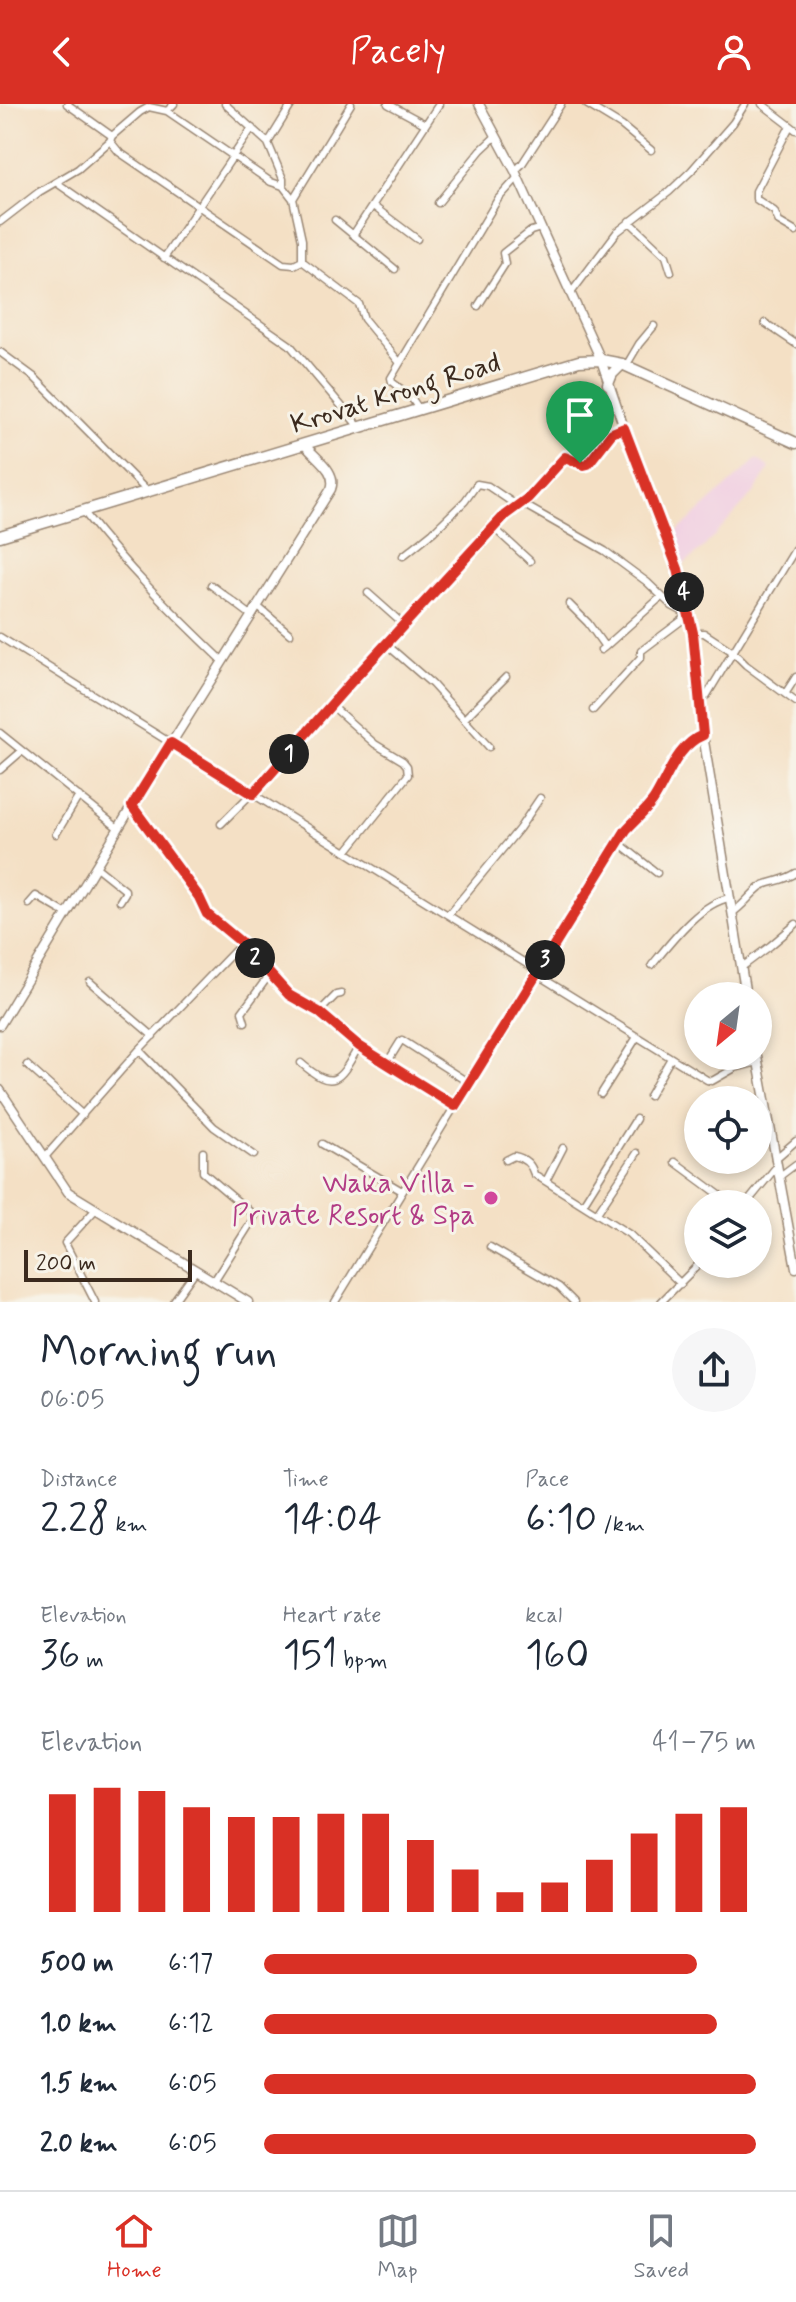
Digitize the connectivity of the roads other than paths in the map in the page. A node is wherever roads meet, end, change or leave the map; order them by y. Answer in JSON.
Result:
{"nodes":[{"id":1,"x":67,"y":104,"type":"edge"},
{"id":2,"x":174,"y":104,"type":"edge"},
{"id":3,"x":225,"y":104,"type":"edge"},
{"id":4,"x":292,"y":104,"type":"edge"},
{"id":5,"x":351,"y":104,"type":"edge"},
{"id":6,"x":388,"y":104,"type":"edge"},
{"id":7,"x":439,"y":104,"type":"edge"},
{"id":8,"x":479,"y":104,"type":"edge"},
{"id":9,"x":561,"y":104,"type":"edge"},
{"id":10,"x":586,"y":104,"type":"edge"},
{"id":11,"x":745,"y":104,"type":"edge"},
{"id":12,"x":762,"y":104,"type":"edge"},
{"id":13,"x":167,"y":111,"type":"junction"},
{"id":14,"x":425,"y":124,"type":"junction"},
{"id":15,"x":252,"y":128,"type":"junction"},
{"id":16,"x":793,"y":128,"type":"edge"},
{"id":17,"x":111,"y":138,"type":"junction"},
{"id":18,"x":492,"y":139,"type":"junction"},
{"id":19,"x":268,"y":143,"type":"junction"},
{"id":20,"x":651,"y":150,"type":"dead end"},
{"id":21,"x":233,"y":157,"type":"junction"},
{"id":22,"x":516,"y":174,"type":"junction"},
{"id":23,"x":57,"y":183,"type":"junction"},
{"id":24,"x":283,"y":186,"type":"junction"},
{"id":25,"x":293,"y":199,"type":"junction"},
{"id":26,"x":438,"y":203,"type":"dead end"},
{"id":27,"x":373,"y":206,"type":"junction"},
{"id":28,"x":199,"y":208,"type":"junction"},
{"id":29,"x":335,"y":220,"type":"dead end"},
{"id":30,"x":629,"y":221,"type":"junction"},
{"id":31,"x":0,"y":222,"type":"edge"},
{"id":32,"x":541,"y":228,"type":"junction"},
{"id":33,"x":796,"y":232,"type":"edge"},
{"id":34,"x":353,"y":235,"type":"junction"},
{"id":35,"x":417,"y":239,"type":"dead end"},
{"id":36,"x":164,"y":258,"type":"junction"},
{"id":37,"x":302,"y":261,"type":"junction"},
{"id":38,"x":395,"y":269,"type":"dead end"},
{"id":39,"x":671,"y":272,"type":"dead end"},
{"id":40,"x":571,"y":293,"type":"junction"},
{"id":41,"x":478,"y":306,"type":"dead end"},
{"id":42,"x":765,"y":323,"type":"dead end"},
{"id":43,"x":654,"y":326,"type":"dead end"},
{"id":44,"x":796,"y":344,"type":"edge"},
{"id":45,"x":0,"y":352,"type":"edge"},
{"id":46,"x":601,"y":360,"type":"junction"},
{"id":47,"x":400,"y":363,"type":"junction"},
{"id":48,"x":624,"y":365,"type":"junction"},
{"id":49,"x":608,"y":384,"type":"junction"},
{"id":50,"x":419,"y":409,"type":"junction"},
{"id":51,"x":360,"y":428,"type":"junction"},
{"id":52,"x":624,"y":428,"type":"junction"},
{"id":53,"x":796,"y":443,"type":"edge"},
{"id":54,"x":304,"y":444,"type":"junction"},
{"id":55,"x":147,"y":491,"type":"junction"},
{"id":56,"x":519,"y":504,"type":"junction"},
{"id":57,"x":83,"y":511,"type":"junction"},
{"id":58,"x":494,"y":528,"type":"junction"},
{"id":59,"x":0,"y":536,"type":"edge"},
{"id":60,"x":796,"y":548,"type":"edge"},
{"id":61,"x":403,"y":556,"type":"dead end"},
{"id":62,"x":530,"y":561,"type":"dead end"},
{"id":63,"x":211,"y":585,"type":"dead end"},
{"id":64,"x":368,"y":593,"type":"dead end"},
{"id":65,"x":661,"y":597,"type":"junction"},
{"id":66,"x":569,"y":604,"type":"dead end"},
{"id":67,"x":257,"y":606,"type":"junction"},
{"id":68,"x":251,"y":615,"type":"junction"},
{"id":69,"x":689,"y":615,"type":"junction"},
{"id":70,"x":404,"y":625,"type":"junction"},
{"id":71,"x":693,"y":633,"type":"junction"},
{"id":72,"x":290,"y":634,"type":"dead end"},
{"id":73,"x":0,"y":637,"type":"edge"},
{"id":74,"x":386,"y":644,"type":"junction"},
{"id":75,"x":733,"y":652,"type":"junction"},
{"id":76,"x":223,"y":661,"type":"junction"},
{"id":77,"x":506,"y":677,"type":"dead end"},
{"id":78,"x":796,"y":677,"type":"edge"},
{"id":79,"x":785,"y":694,"type":"junction"},
{"id":80,"x":699,"y":701,"type":"junction"},
{"id":81,"x":796,"y":702,"type":"edge"},
{"id":82,"x":331,"y":705,"type":"junction"},
{"id":83,"x":593,"y":710,"type":"dead end"},
{"id":84,"x":464,"y":719,"type":"junction"},
{"id":85,"x":0,"y":733,"type":"edge"},
{"id":86,"x":698,"y":737,"type":"junction"},
{"id":87,"x":171,"y":743,"type":"junction"},
{"id":88,"x":489,"y":747,"type":"dead end"},
{"id":89,"x":22,"y":751,"type":"junction"},
{"id":90,"x":0,"y":770,"type":"edge"},
{"id":91,"x":253,"y":794,"type":"junction"},
{"id":92,"x":79,"y":796,"type":"junction"},
{"id":93,"x":540,"y":798,"type":"dead end"},
{"id":94,"x":132,"y":806,"type":"junction"},
{"id":95,"x":221,"y":824,"type":"dead end"},
{"id":96,"x":118,"y":828,"type":"junction"},
{"id":97,"x":56,"y":834,"type":"dead end"},
{"id":98,"x":618,"y":842,"type":"junction"},
{"id":99,"x":346,"y":852,"type":"junction"},
{"id":100,"x":95,"y":866,"type":"junction"},
{"id":101,"x":657,"y":873,"type":"dead end"},
{"id":102,"x":796,"y":873,"type":"edge"},
{"id":103,"x":730,"y":898,"type":"junction"},
{"id":104,"x":120,"y":901,"type":"dead end"},
{"id":105,"x":29,"y":904,"type":"dead end"},
{"id":106,"x":732,"y":913,"type":"junction"},
{"id":107,"x":67,"y":914,"type":"junction"},
{"id":108,"x":449,"y":914,"type":"junction"},
{"id":109,"x":796,"y":924,"type":"edge"},
{"id":110,"x":242,"y":943,"type":"junction"},
{"id":111,"x":652,"y":965,"type":"dead end"},
{"id":112,"x":742,"y":967,"type":"junction"},
{"id":113,"x":537,"y":973,"type":"junction"},
{"id":114,"x":270,"y":974,"type":"junction"},
{"id":115,"x":90,"y":982,"type":"dead end"},
{"id":116,"x":744,"y":982,"type":"edge"},
{"id":117,"x":341,"y":994,"type":"dead end"},
{"id":118,"x":319,"y":1012,"type":"junction"},
{"id":119,"x":245,"y":1022,"type":"dead end"},
{"id":120,"x":0,"y":1025,"type":"edge"},
{"id":121,"x":153,"y":1036,"type":"junction"},
{"id":122,"x":637,"y":1037,"type":"junction"},
{"id":123,"x":359,"y":1046,"type":"junction"},
{"id":124,"x":139,"y":1050,"type":"junction"},
{"id":125,"x":671,"y":1058,"type":"junction"},
{"id":126,"x":301,"y":1063,"type":"dead end"},
{"id":127,"x":387,"y":1063,"type":"junction"},
{"id":128,"x":27,"y":1065,"type":"dead end"},
{"id":129,"x":684,"y":1066,"type":"edge"},
{"id":130,"x":691,"y":1070,"type":"edge"},
{"id":131,"x":732,"y":1070,"type":"edge"},
{"id":132,"x":759,"y":1070,"type":"edge"},
{"id":133,"x":469,"y":1083,"type":"junction"},
{"id":134,"x":0,"y":1090,"type":"edge"},
{"id":135,"x":601,"y":1094,"type":"dead end"},
{"id":136,"x":649,"y":1096,"type":"dead end"},
{"id":137,"x":455,"y":1106,"type":"junction"},
{"id":138,"x":83,"y":1115,"type":"junction"},
{"id":139,"x":636,"y":1119,"type":"dead end"},
{"id":140,"x":796,"y":1141,"type":"edge"},
{"id":141,"x":322,"y":1144,"type":"dead end"},
{"id":142,"x":563,"y":1148,"type":"dead end"},
{"id":143,"x":203,"y":1152,"type":"dead end"},
{"id":144,"x":637,"y":1153,"type":"dead end"},
{"id":145,"x":254,"y":1155,"type":"dead end"},
{"id":146,"x":45,"y":1157,"type":"junction"},
{"id":147,"x":506,"y":1160,"type":"dead end"},
{"id":148,"x":675,"y":1162,"type":"dead end"},
{"id":149,"x":776,"y":1163,"type":"junction"},
{"id":150,"x":796,"y":1164,"type":"edge"},
{"id":151,"x":780,"y":1176,"type":"junction"},
{"id":152,"x":546,"y":1181,"type":"junction"},
{"id":153,"x":713,"y":1190,"type":"edge"},
{"id":154,"x":756,"y":1190,"type":"edge"},
{"id":155,"x":402,"y":1191,"type":"junction"},
{"id":156,"x":583,"y":1204,"type":"junction"},
{"id":157,"x":96,"y":1209,"type":"junction"},
{"id":158,"x":597,"y":1213,"type":"junction"},
{"id":159,"x":490,"y":1247,"type":"dead end"},
{"id":160,"x":796,"y":1266,"type":"edge"},
{"id":161,"x":196,"y":1270,"type":"junction"},
{"id":162,"x":686,"y":1278,"type":"edge"},
{"id":163,"x":214,"y":1281,"type":"junction"},
{"id":164,"x":681,"y":1284,"type":"junction"},
{"id":165,"x":665,"y":1301,"type":"edge"},
{"id":166,"x":95,"y":1302,"type":"edge"},
{"id":167,"x":173,"y":1302,"type":"edge"},
{"id":168,"x":248,"y":1302,"type":"edge"},
{"id":169,"x":335,"y":1302,"type":"edge"},
{"id":170,"x":574,"y":1302,"type":"edge"}],
"edges":[{"from":1,"to":17,"type":"street"},
{"from":2,"to":13,"type":"street"},
{"from":3,"to":15,"type":"street"},
{"from":4,"to":19,"type":"street"},
{"from":5,"to":25,"type":"street"},
{"from":6,"to":14,"type":"street"},
{"from":7,"to":14,"type":"street"},
{"from":8,"to":18,"type":"street"},
{"from":9,"to":22,"type":"street"},
{"from":10,"to":20,"type":"street"},
{"from":11,"to":30,"type":"street"},
{"from":12,"to":16,"type":"street"},
{"from":13,"to":17,"type":"street"},
{"from":13,"to":21,"type":"street"},
{"from":14,"to":27,"type":"street"},
{"from":15,"to":19,"type":"street"},
{"from":15,"to":21,"type":"street"},
{"from":16,"to":33,"type":"street"},
{"from":17,"to":23,"type":"street"},
{"from":17,"to":28,"type":"street"},
{"from":18,"to":22,"type":"street"},
{"from":18,"to":26,"type":"street"},
{"from":19,"to":24,"type":"street"},
{"from":21,"to":24,"type":"street"},
{"from":21,"to":28,"type":"street"},
{"from":22,"to":32,"type":"street"},
{"from":22,"to":47,"type":"street"},
{"from":23,"to":31,"type":"street"},
{"from":23,"to":36,"type":"street"},
{"from":24,"to":25,"type":"street"},
{"from":25,"to":37,"type":"street"},
{"from":27,"to":34,"type":"street"},
{"from":27,"to":35,"type":"street"},
{"from":28,"to":36,"type":"street"},
{"from":28,"to":37,"type":"street"},
{"from":29,"to":34,"type":"street"},
{"from":30,"to":39,"type":"street"},
{"from":30,"to":40,"type":"street"},
{"from":32,"to":40,"type":"street"},
{"from":32,"to":41,"type":"street"},
{"from":34,"to":38,"type":"street"},
{"from":36,"to":51,"type":"street"},
{"from":37,"to":47,"type":"street"},
{"from":40,"to":46,"type":"street"},
{"from":42,"to":44,"type":"street"},
{"from":43,"to":48,"type":"street"},
{"from":45,"to":55,"type":"street"},
{"from":46,"to":48,"type":"highway","name":"Krovat Krong Road"},
{"from":46,"to":49,"type":"street"},
{"from":46,"to":50,"type":"highway","name":"Krovat Krong Road"},
{"from":47,"to":50,"type":"street"},
{"from":48,"to":49,"type":"highway"},
{"from":48,"to":53,"type":"highway","name":"Krovat Krong Road"},
{"from":49,"to":52,"type":"street"},
{"from":50,"to":51,"type":"highway","name":"Krovat Krong Road"},
{"from":51,"to":54,"type":"highway","name":"Krovat Krong Road"},
{"from":52,"to":56,"type":"street"},
{"from":52,"to":69,"type":"street"},
{"from":54,"to":55,"type":"highway","name":"Krovat Krong Road"},
{"from":54,"to":67,"type":"street"},
{"from":55,"to":57,"type":"highway","name":"Krovat Krong Road"},
{"from":56,"to":58,"type":"street"},
{"from":56,"to":61,"type":"street"},
{"from":56,"to":65,"type":"street"},
{"from":57,"to":59,"type":"highway","name":"Krovat Krong Road"},
{"from":57,"to":76,"type":"street"},
{"from":58,"to":62,"type":"street"},
{"from":58,"to":70,"type":"street"},
{"from":60,"to":75,"type":"street"},
{"from":63,"to":68,"type":"street"},
{"from":64,"to":70,"type":"street"},
{"from":65,"to":66,"type":"street"},
{"from":65,"to":69,"type":"street"},
{"from":67,"to":68,"type":"street"},
{"from":67,"to":72,"type":"street"},
{"from":68,"to":76,"type":"street"},
{"from":69,"to":71,"type":"street"},
{"from":69,"to":83,"type":"street"},
{"from":70,"to":74,"type":"street"},
{"from":71,"to":75,"type":"street"},
{"from":71,"to":80,"type":"street"},
{"from":73,"to":87,"type":"street"},
{"from":74,"to":82,"type":"street"},
{"from":74,"to":84,"type":"street"},
{"from":75,"to":79,"type":"street"},
{"from":75,"to":80,"type":"street"},
{"from":76,"to":87,"type":"street"},
{"from":77,"to":84,"type":"street"},
{"from":78,"to":79,"type":"street"},
{"from":79,"to":81,"type":"street"},
{"from":80,"to":86,"type":"street"},
{"from":82,"to":91,"type":"street"},
{"from":82,"to":99,"type":"street"},
{"from":84,"to":88,"type":"street"},
{"from":85,"to":89,"type":"street"},
{"from":86,"to":98,"type":"street"},
{"from":86,"to":103,"type":"street"},
{"from":87,"to":91,"type":"street"},
{"from":87,"to":94,"type":"street"},
{"from":89,"to":90,"type":"street"},
{"from":89,"to":92,"type":"street"},
{"from":91,"to":95,"type":"street"},
{"from":91,"to":99,"type":"street"},
{"from":92,"to":96,"type":"street"},
{"from":92,"to":97,"type":"street"},
{"from":93,"to":108,"type":"street"},
{"from":94,"to":96,"type":"street"},
{"from":94,"to":110,"type":"street"},
{"from":96,"to":100,"type":"street"},
{"from":98,"to":101,"type":"street"},
{"from":98,"to":113,"type":"street"},
{"from":99,"to":108,"type":"street"},
{"from":100,"to":104,"type":"street"},
{"from":100,"to":107,"type":"street"},
{"from":102,"to":106,"type":"street"},
{"from":103,"to":106,"type":"street"},
{"from":103,"to":111,"type":"street"},
{"from":105,"to":107,"type":"street"},
{"from":106,"to":112,"type":"street"},
{"from":107,"to":120,"type":"street"},
{"from":108,"to":113,"type":"street"},
{"from":109,"to":112,"type":"street"},
{"from":110,"to":114,"type":"street"},
{"from":110,"to":121,"type":"street"},
{"from":112,"to":116,"type":"street"},
{"from":113,"to":122,"type":"street"},
{"from":113,"to":133,"type":"street"},
{"from":114,"to":118,"type":"street"},
{"from":114,"to":119,"type":"street"},
{"from":115,"to":121,"type":"street"},
{"from":117,"to":118,"type":"street"},
{"from":118,"to":123,"type":"street"},
{"from":121,"to":124,"type":"street"},
{"from":122,"to":125,"type":"street"},
{"from":122,"to":135,"type":"street"},
{"from":123,"to":126,"type":"street"},
{"from":123,"to":127,"type":"street"},
{"from":124,"to":138,"type":"street"},
{"from":124,"to":145,"type":"street"},
{"from":125,"to":129,"type":"street"},
{"from":125,"to":136,"type":"street"},
{"from":127,"to":133,"type":"street"},
{"from":127,"to":137,"type":"street"},
{"from":128,"to":138,"type":"street"},
{"from":130,"to":131,"type":"street"},
{"from":132,"to":149,"type":"street"},
{"from":133,"to":137,"type":"street"},
{"from":134,"to":146,"type":"street"},
{"from":137,"to":155,"type":"street"},
{"from":138,"to":146,"type":"street"},
{"from":139,"to":156,"type":"street"},
{"from":140,"to":149,"type":"street"},
{"from":141,"to":155,"type":"street"},
{"from":142,"to":152,"type":"street"},
{"from":143,"to":163,"type":"street"},
{"from":144,"to":158,"type":"street"},
{"from":146,"to":157,"type":"street"},
{"from":147,"to":152,"type":"street"},
{"from":148,"to":153,"type":"street"},
{"from":149,"to":151,"type":"street"},
{"from":149,"to":154,"type":"street"},
{"from":150,"to":151,"type":"street"},
{"from":151,"to":160,"type":"street"},
{"from":152,"to":156,"type":"street"},
{"from":155,"to":169,"type":"street"},
{"from":156,"to":158,"type":"street"},
{"from":157,"to":161,"type":"street"},
{"from":157,"to":166,"type":"street"},
{"from":158,"to":164,"type":"street"},
{"from":159,"to":170,"type":"street"},
{"from":161,"to":163,"type":"street"},
{"from":161,"to":167,"type":"street"},
{"from":162,"to":164,"type":"street"},
{"from":163,"to":168,"type":"street"},
{"from":164,"to":165,"type":"street"}]}
